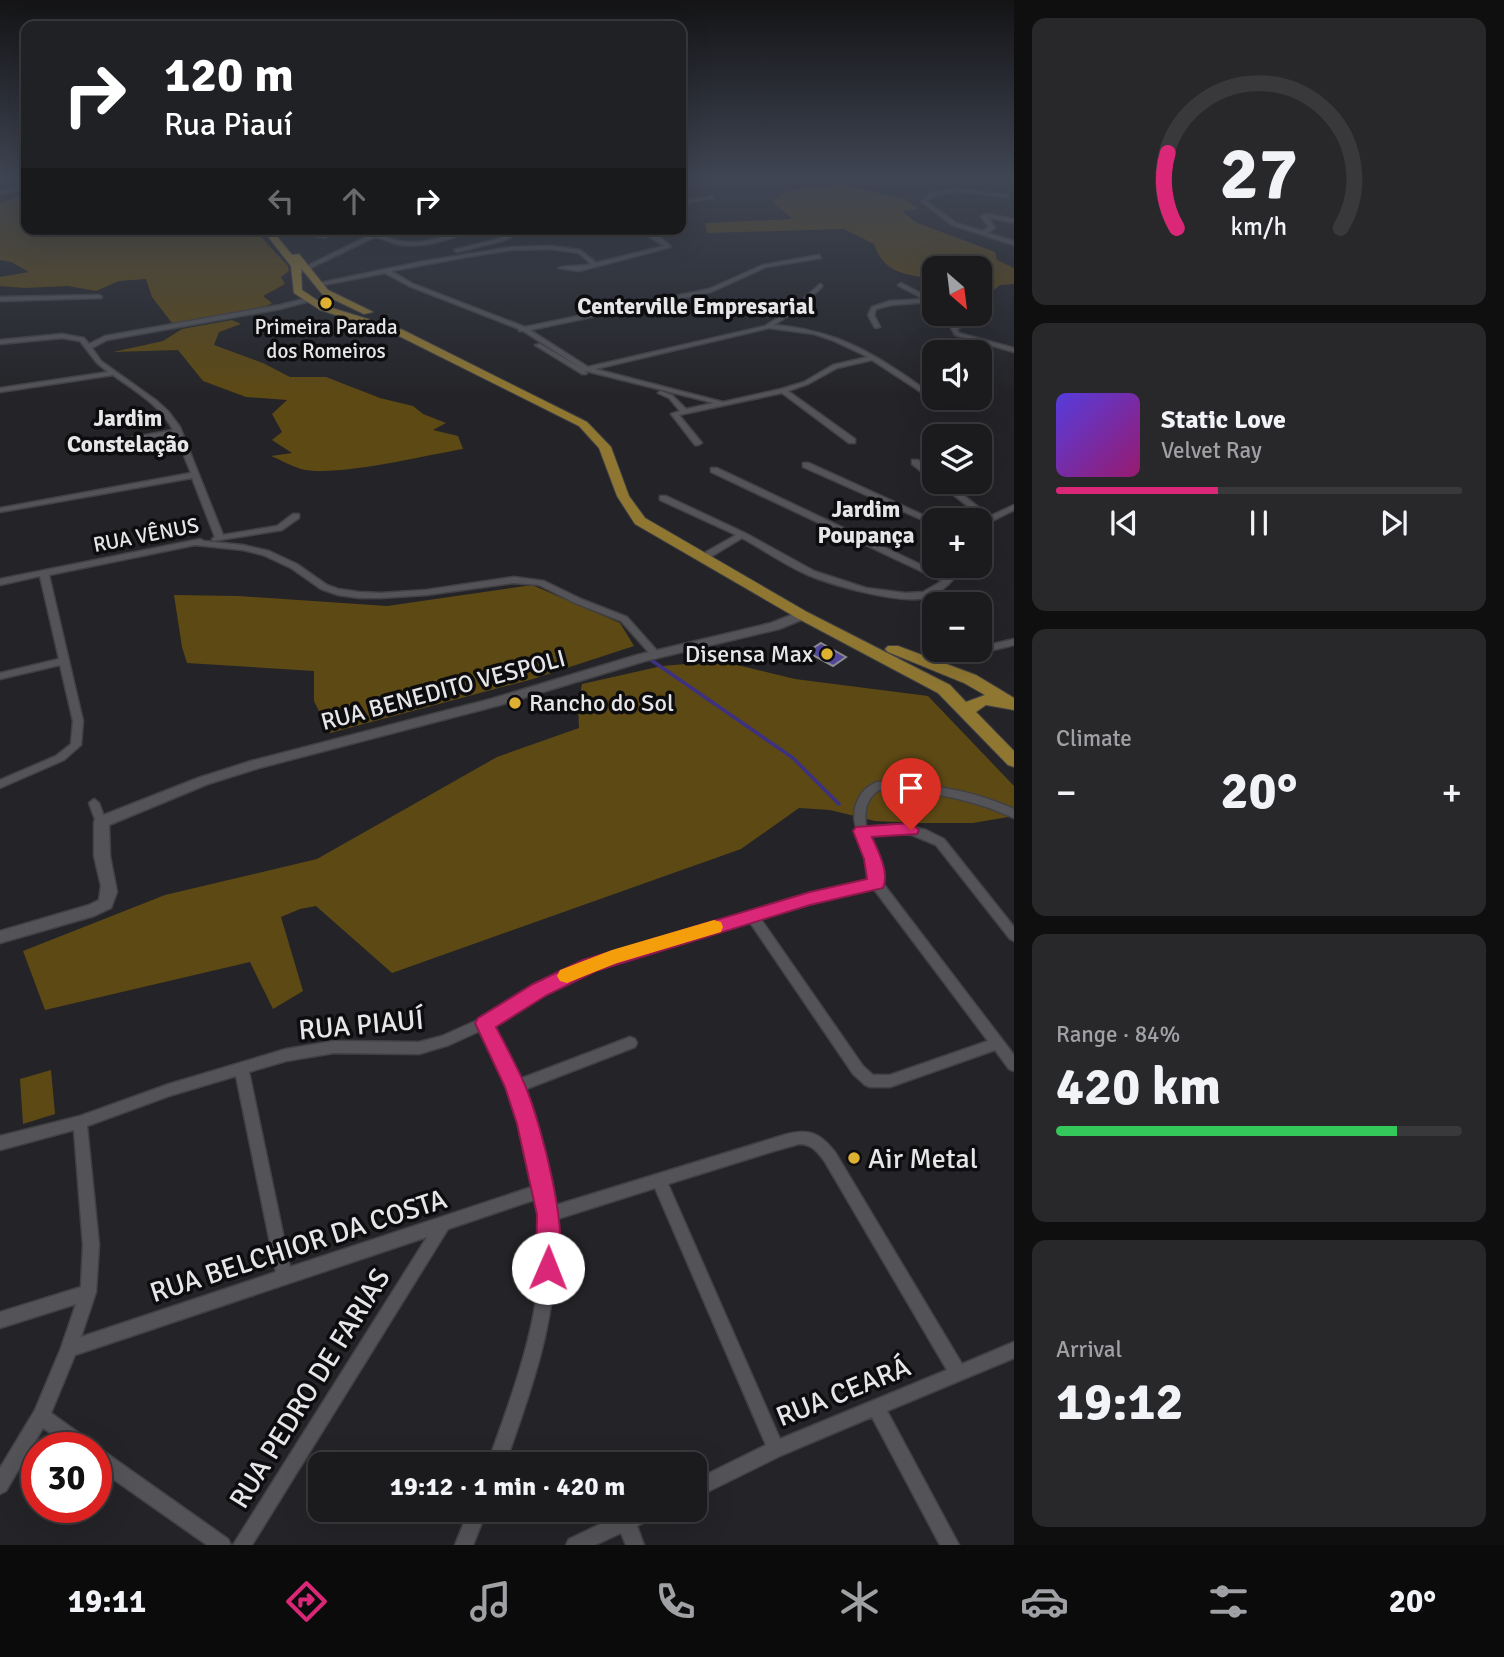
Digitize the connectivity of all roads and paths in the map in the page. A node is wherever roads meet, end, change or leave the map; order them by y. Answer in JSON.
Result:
{"nodes":[{"id":1,"x":286,"y":251,"type":"edge"},
{"id":2,"x":289,"y":251,"type":"edge"},
{"id":3,"x":338,"y":251,"type":"edge"},
{"id":4,"x":457,"y":251,"type":"edge"},
{"id":5,"x":507,"y":251,"type":"edge"},
{"id":6,"x":580,"y":251,"type":"edge"},
{"id":7,"x":651,"y":251,"type":"edge"},
{"id":8,"x":819,"y":257,"type":"dead end"},
{"id":9,"x":595,"y":265,"type":"junction"},
{"id":10,"x":562,"y":268,"type":"dead end"},
{"id":11,"x":303,"y":270,"type":"junction"},
{"id":12,"x":384,"y":273,"type":"junction"},
{"id":13,"x":901,"y":285,"type":"dead end"},
{"id":14,"x":324,"y":286,"type":"junction"},
{"id":15,"x":820,"y":286,"type":"dead end"},
{"id":16,"x":296,"y":288,"type":"junction"},
{"id":17,"x":922,"y":295,"type":"edge"},
{"id":18,"x":99,"y":298,"type":"dead end"},
{"id":19,"x":0,"y":299,"type":"edge"},
{"id":20,"x":922,"y":301,"type":"edge"},
{"id":21,"x":311,"y":302,"type":"junction"},
{"id":22,"x":355,"y":306,"type":"junction"},
{"id":23,"x":336,"y":312,"type":"junction"},
{"id":24,"x":959,"y":326,"type":"edge"},
{"id":25,"x":767,"y":327,"type":"junction"},
{"id":26,"x":877,"y":327,"type":"dead end"},
{"id":27,"x":524,"y":329,"type":"junction"},
{"id":28,"x":514,"y":331,"type":"junction"},
{"id":29,"x":105,"y":338,"type":"junction"},
{"id":30,"x":82,"y":339,"type":"junction"},
{"id":31,"x":0,"y":342,"type":"edge"},
{"id":32,"x":89,"y":347,"type":"junction"},
{"id":33,"x":1014,"y":350,"type":"edge"},
{"id":34,"x":873,"y":358,"type":"junction"},
{"id":35,"x":587,"y":369,"type":"junction"},
{"id":36,"x":578,"y":371,"type":"junction"},
{"id":37,"x":113,"y":373,"type":"junction"},
{"id":38,"x":0,"y":390,"type":"edge"},
{"id":39,"x":922,"y":390,"type":"edge"},
{"id":40,"x":783,"y":391,"type":"junction"},
{"id":41,"x":721,"y":403,"type":"junction"},
{"id":42,"x":683,"y":410,"type":"junction"},
{"id":43,"x":177,"y":431,"type":"junction"},
{"id":44,"x":852,"y":441,"type":"dead end"},
{"id":45,"x":698,"y":443,"type":"dead end"},
{"id":46,"x":95,"y":446,"type":"dead end"},
{"id":47,"x":915,"y":462,"type":"dead end"},
{"id":48,"x":806,"y":466,"type":"dead end"},
{"id":49,"x":922,"y":468,"type":"edge"},
{"id":50,"x":714,"y":470,"type":"dead end"},
{"id":51,"x":194,"y":475,"type":"junction"},
{"id":52,"x":957,"y":494,"type":"edge"},
{"id":53,"x":663,"y":498,"type":"dead end"},
{"id":54,"x":1014,"y":507,"type":"edge"},
{"id":55,"x":975,"y":508,"type":"edge"},
{"id":56,"x":0,"y":510,"type":"edge"},
{"id":57,"x":296,"y":516,"type":"dead end"},
{"id":58,"x":922,"y":518,"type":"edge"},
{"id":59,"x":992,"y":518,"type":"edge"},
{"id":60,"x":742,"y":535,"type":"junction"},
{"id":61,"x":220,"y":538,"type":"junction"},
{"id":62,"x":194,"y":542,"type":"junction"},
{"id":63,"x":709,"y":554,"type":"junction"},
{"id":64,"x":44,"y":573,"type":"junction"},
{"id":65,"x":951,"y":578,"type":"edge"},
{"id":66,"x":949,"y":581,"type":"junction"},
{"id":67,"x":0,"y":582,"type":"edge"},
{"id":68,"x":802,"y":615,"type":"junction"},
{"id":69,"x":1014,"y":642,"type":"edge"},
{"id":70,"x":992,"y":647,"type":"edge"},
{"id":71,"x":655,"y":654,"type":"junction"},
{"id":72,"x":63,"y":662,"type":"junction"},
{"id":73,"x":943,"y":662,"type":"edge"},
{"id":74,"x":957,"y":662,"type":"edge"},
{"id":75,"x":926,"y":670,"type":"junction"},
{"id":76,"x":0,"y":676,"type":"edge"},
{"id":77,"x":970,"y":679,"type":"junction"},
{"id":78,"x":944,"y":689,"type":"junction"},
{"id":79,"x":1014,"y":705,"type":"edge"},
{"id":80,"x":968,"y":711,"type":"junction"},
{"id":81,"x":1014,"y":761,"type":"edge"},
{"id":82,"x":0,"y":784,"type":"edge"},
{"id":83,"x":94,"y":803,"type":"dead end"},
{"id":84,"x":1014,"y":814,"type":"edge"},
{"id":85,"x":101,"y":822,"type":"junction"},
{"id":86,"x":862,"y":831,"type":"junction"},
{"id":87,"x":876,"y":883,"type":"junction"},
{"id":88,"x":751,"y":916,"type":"junction"},
{"id":89,"x":1014,"y":936,"type":"edge"},
{"id":90,"x":0,"y":937,"type":"edge"},
{"id":91,"x":485,"y":1023,"type":"junction"},
{"id":92,"x":630,"y":1043,"type":"dead end"},
{"id":93,"x":997,"y":1044,"type":"junction"},
{"id":94,"x":1014,"y":1065,"type":"edge"},
{"id":95,"x":241,"y":1068,"type":"junction"},
{"id":96,"x":515,"y":1087,"type":"junction"},
{"id":97,"x":80,"y":1122,"type":"junction"},
{"id":98,"x":0,"y":1143,"type":"edge"},
{"id":99,"x":659,"y":1180,"type":"junction"},
{"id":100,"x":544,"y":1190,"type":"junction"},
{"id":101,"x":548,"y":1215,"type":"junction"},
{"id":102,"x":443,"y":1224,"type":"junction"},
{"id":103,"x":284,"y":1275,"type":"junction"},
{"id":104,"x":88,"y":1292,"type":"junction"},
{"id":105,"x":0,"y":1320,"type":"edge"},
{"id":106,"x":69,"y":1349,"type":"junction"},
{"id":107,"x":1012,"y":1353,"type":"edge"},
{"id":108,"x":958,"y":1373,"type":"junction"},
{"id":109,"x":876,"y":1408,"type":"junction"},
{"id":110,"x":41,"y":1416,"type":"junction"},
{"id":111,"x":64,"y":1432,"type":"edge"},
{"id":112,"x":776,"y":1449,"type":"junction"},
{"id":113,"x":500,"y":1452,"type":"edge"},
{"id":114,"x":112,"y":1467,"type":"edge"},
{"id":115,"x":2,"y":1480,"type":"edge"},
{"id":116,"x":707,"y":1483,"type":"edge"},
{"id":117,"x":473,"y":1522,"type":"edge"},
{"id":118,"x":626,"y":1522,"type":"joint"},
{"id":119,"x":222,"y":1545,"type":"edge"},
{"id":120,"x":242,"y":1545,"type":"edge"},
{"id":121,"x":464,"y":1545,"type":"edge"},
{"id":122,"x":575,"y":1545,"type":"edge"},
{"id":123,"x":635,"y":1545,"type":"edge"},
{"id":124,"x":950,"y":1545,"type":"edge"}],
"edges":[{"from":1,"to":11,"type":"main road"},
{"from":2,"to":11,"type":"main road"},
{"from":3,"to":11,"type":"street"},
{"from":4,"to":14,"type":"street"},
{"from":5,"to":12,"type":"street"},
{"from":6,"to":9,"type":"street"},
{"from":7,"to":9,"type":"street"},
{"from":8,"to":27,"type":"street"},
{"from":9,"to":10,"type":"street"},
{"from":11,"to":14,"type":"main road"},
{"from":11,"to":16,"type":"main road"},
{"from":12,"to":14,"type":"street"},
{"from":12,"to":27,"type":"street"},
{"from":12,"to":28,"type":"street"},
{"from":13,"to":17,"type":"street"},
{"from":14,"to":16,"type":"main road"},
{"from":14,"to":22,"type":"main road"},
{"from":15,"to":25,"type":"street"},
{"from":16,"to":21,"type":"main road"},
{"from":18,"to":19,"type":"street"},
{"from":20,"to":26,"type":"street"},
{"from":21,"to":23,"type":"main road"},
{"from":21,"to":29,"type":"street"},
{"from":22,"to":23,"type":"main road"},
{"from":22,"to":63,"type":"main road"},
{"from":23,"to":68,"type":"main road"},
{"from":24,"to":33,"type":"street"},
{"from":25,"to":34,"type":"street"},
{"from":25,"to":35,"type":"street"},
{"from":27,"to":28,"type":"street"},
{"from":27,"to":35,"type":"street"},
{"from":28,"to":36,"type":"street"},
{"from":29,"to":30,"type":"street"},
{"from":29,"to":32,"type":"street"},
{"from":30,"to":31,"type":"street"},
{"from":30,"to":32,"type":"street"},
{"from":32,"to":37,"type":"street"},
{"from":34,"to":39,"type":"street"},
{"from":34,"to":40,"type":"street"},
{"from":35,"to":36,"type":"street"},
{"from":35,"to":41,"type":"street"},
{"from":36,"to":42,"type":"street"},
{"from":37,"to":38,"type":"street"},
{"from":37,"to":43,"type":"street"},
{"from":40,"to":41,"type":"street"},
{"from":40,"to":44,"type":"street"},
{"from":41,"to":42,"type":"street"},
{"from":42,"to":45,"type":"street"},
{"from":43,"to":46,"type":"street"},
{"from":43,"to":51,"type":"street"},
{"from":47,"to":49,"type":"street"},
{"from":48,"to":58,"type":"street"},
{"from":50,"to":66,"type":"street"},
{"from":51,"to":56,"type":"street"},
{"from":51,"to":61,"type":"street"},
{"from":52,"to":55,"type":"street"},
{"from":53,"to":60,"type":"street"},
{"from":54,"to":59,"type":"street"},
{"from":57,"to":61,"type":"street","name":"RUA VÊNUS"},
{"from":60,"to":63,"type":"street"},
{"from":60,"to":66,"type":"street"},
{"from":61,"to":62,"type":"street","name":"RUA VÊNUS"},
{"from":62,"to":64,"type":"street","name":"RUA VÊNUS"},
{"from":62,"to":71,"type":"street"},
{"from":63,"to":75,"type":"main road"},
{"from":64,"to":67,"type":"street","name":"RUA VÊNUS"},
{"from":64,"to":72,"type":"street"},
{"from":65,"to":66,"type":"street"},
{"from":68,"to":71,"type":"street","name":"RUA BENEDITO VESPOLI"},
{"from":68,"to":75,"type":"main road"},
{"from":69,"to":70,"type":"street"},
{"from":71,"to":85,"type":"street","name":"RUA BENEDITO VESPOLI"},
{"from":72,"to":76,"type":"street"},
{"from":72,"to":82,"type":"street"},
{"from":73,"to":75,"type":"street"},
{"from":74,"to":77,"type":"street"},
{"from":75,"to":77,"type":"main road"},
{"from":75,"to":78,"type":"main road"},
{"from":77,"to":78,"type":"main road"},
{"from":77,"to":79,"type":"main road"},
{"from":78,"to":80,"type":"main road"},
{"from":79,"to":80,"type":"main road"},
{"from":80,"to":81,"type":"main road"},
{"from":83,"to":85,"type":"street"},
{"from":84,"to":86,"type":"street"},
{"from":85,"to":90,"type":"street"},
{"from":86,"to":87,"type":"street"},
{"from":86,"to":89,"type":"street"},
{"from":87,"to":88,"type":"street","name":"RUA PIAUÍ"},
{"from":87,"to":93,"type":"street"},
{"from":88,"to":91,"type":"street","name":"RUA PIAUÍ"},
{"from":88,"to":93,"type":"street"},
{"from":91,"to":95,"type":"street","name":"RUA PIAUÍ"},
{"from":91,"to":96,"type":"street"},
{"from":92,"to":96,"type":"street"},
{"from":93,"to":94,"type":"street"},
{"from":95,"to":97,"type":"street","name":"RUA PIAUÍ"},
{"from":95,"to":103,"type":"street"},
{"from":96,"to":100,"type":"street"},
{"from":97,"to":98,"type":"street","name":"RUA PIAUÍ"},
{"from":97,"to":104,"type":"street"},
{"from":99,"to":101,"type":"street"},
{"from":99,"to":108,"type":"street"},
{"from":99,"to":112,"type":"street"},
{"from":100,"to":101,"type":"street"},
{"from":100,"to":102,"type":"street","name":"RUA BELCHIOR DA COSTA"},
{"from":101,"to":113,"type":"street"},
{"from":102,"to":103,"type":"street","name":"RUA BELCHIOR DA COSTA"},
{"from":102,"to":120,"type":"street","name":"RUA PEDRO DE FARIAS"},
{"from":103,"to":106,"type":"street","name":"RUA BELCHIOR DA COSTA"},
{"from":104,"to":105,"type":"street"},
{"from":104,"to":106,"type":"street"},
{"from":106,"to":110,"type":"street"},
{"from":107,"to":108,"type":"street","name":"RUA CEARÁ"},
{"from":108,"to":109,"type":"street","name":"RUA CEARÁ"},
{"from":109,"to":112,"type":"street","name":"RUA CEARÁ"},
{"from":109,"to":124,"type":"street"},
{"from":110,"to":111,"type":"street"},
{"from":110,"to":115,"type":"street"},
{"from":112,"to":116,"type":"street","name":"RUA CEARÁ"},
{"from":114,"to":119,"type":"street"},
{"from":117,"to":121,"type":"street"},
{"from":118,"to":122,"type":"street"},
{"from":118,"to":123,"type":"street"}]}
